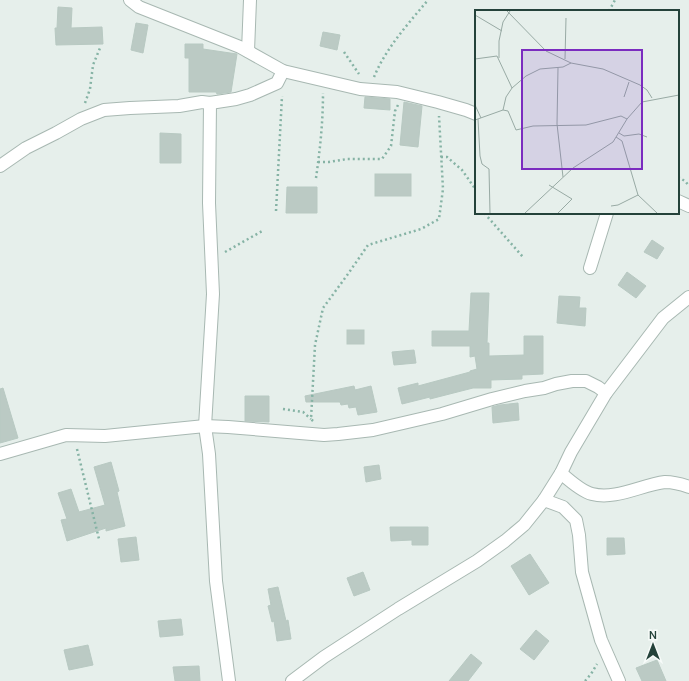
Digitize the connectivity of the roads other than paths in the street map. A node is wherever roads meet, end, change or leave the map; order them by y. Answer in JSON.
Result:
{"nodes":[{"id":1,"x":130,"y":0,"type":"edge"},
{"id":2,"x":250,"y":0,"type":"edge"},
{"id":3,"x":248,"y":51,"type":"junction"},
{"id":4,"x":283,"y":71,"type":"junction"},
{"id":5,"x":210,"y":103,"type":"junction"},
{"id":6,"x":475,"y":114,"type":"edge"},
{"id":7,"x":0,"y":166,"type":"edge"},
{"id":8,"x":679,"y":201,"type":"edge"},
{"id":9,"x":689,"y":206,"type":"edge"},
{"id":10,"x":607,"y":214,"type":"edge"},
{"id":11,"x":590,"y":268,"type":"dead end"},
{"id":12,"x":689,"y":297,"type":"edge"},
{"id":13,"x":606,"y":393,"type":"junction"},
{"id":14,"x":205,"y":426,"type":"junction"},
{"id":15,"x":0,"y":454,"type":"edge"},
{"id":16,"x":561,"y":473,"type":"junction"},
{"id":17,"x":689,"y":487,"type":"edge"},
{"id":18,"x":544,"y":500,"type":"junction"},
{"id":19,"x":228,"y":681,"type":"edge"},
{"id":20,"x":292,"y":681,"type":"edge"},
{"id":21,"x":619,"y":681,"type":"edge"}],
"edges":[{"from":1,"to":3,"type":"street"},
{"from":2,"to":3,"type":"street"},
{"from":3,"to":4,"type":"street"},
{"from":4,"to":5,"type":"street"},
{"from":4,"to":6,"type":"street"},
{"from":5,"to":7,"type":"street"},
{"from":5,"to":14,"type":"street"},
{"from":8,"to":9,"type":"street"},
{"from":10,"to":11,"type":"street"},
{"from":12,"to":13,"type":"street"},
{"from":13,"to":14,"type":"street"},
{"from":13,"to":16,"type":"street"},
{"from":14,"to":15,"type":"street"},
{"from":14,"to":19,"type":"street"},
{"from":16,"to":17,"type":"street"},
{"from":16,"to":18,"type":"street"},
{"from":18,"to":20,"type":"street"},
{"from":18,"to":21,"type":"street"}]}
